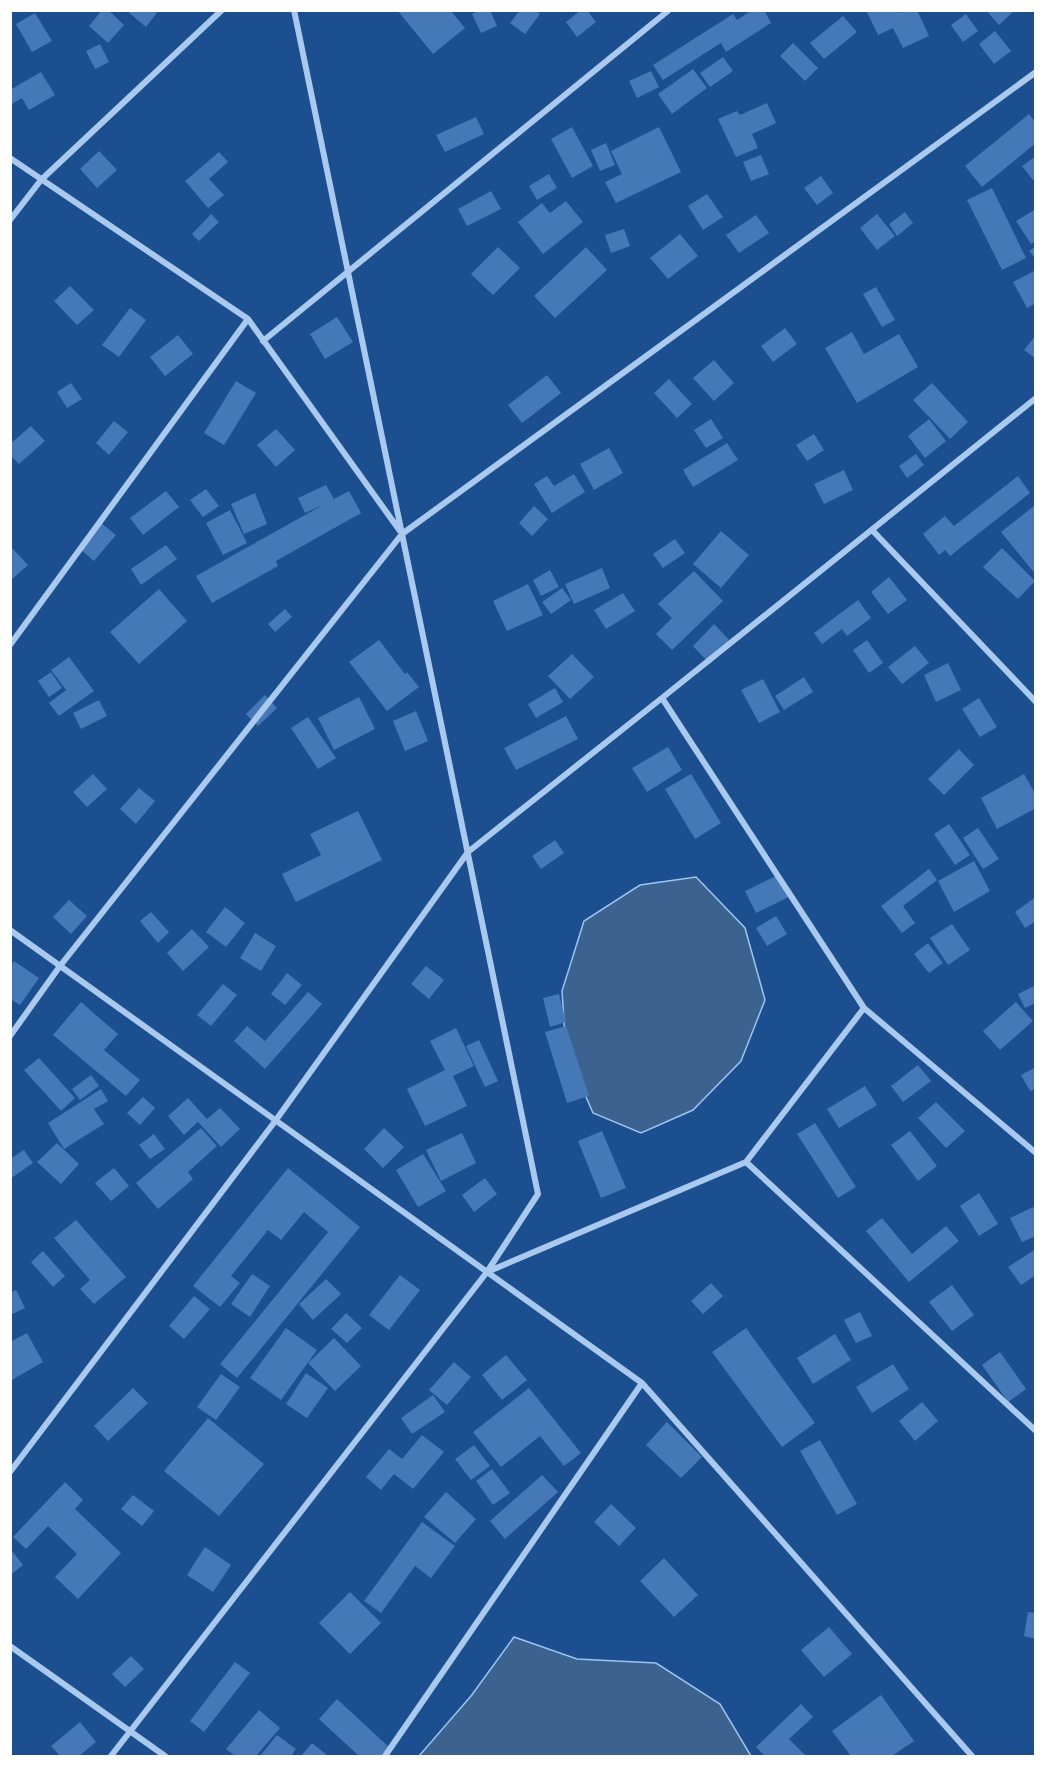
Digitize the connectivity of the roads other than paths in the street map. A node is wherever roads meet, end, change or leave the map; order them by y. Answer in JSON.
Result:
{"nodes":[{"id":1,"x":222,"y":10,"type":"edge"},
{"id":2,"x":294,"y":10,"type":"edge"},
{"id":3,"x":669,"y":10,"type":"edge"},
{"id":4,"x":1035,"y":72,"type":"edge"},
{"id":5,"x":10,"y":158,"type":"edge"},
{"id":6,"x":41,"y":180,"type":"junction"},
{"id":7,"x":10,"y":220,"type":"edge"},
{"id":8,"x":348,"y":272,"type":"junction"},
{"id":9,"x":248,"y":319,"type":"junction"},
{"id":10,"x":263,"y":341,"type":"junction"},
{"id":11,"x":1035,"y":398,"type":"edge"},
{"id":12,"x":872,"y":530,"type":"junction"},
{"id":13,"x":402,"y":534,"type":"junction"},
{"id":14,"x":10,"y":645,"type":"edge"},
{"id":15,"x":662,"y":698,"type":"junction"},
{"id":16,"x":1035,"y":702,"type":"edge"},
{"id":17,"x":468,"y":852,"type":"junction"},
{"id":18,"x":10,"y":930,"type":"edge"},
{"id":19,"x":60,"y":966,"type":"junction"},
{"id":20,"x":864,"y":1008,"type":"junction"},
{"id":21,"x":10,"y":1036,"type":"edge"},
{"id":22,"x":276,"y":1120,"type":"junction"},
{"id":23,"x":1035,"y":1153,"type":"edge"},
{"id":24,"x":747,"y":1162,"type":"junction"},
{"id":25,"x":487,"y":1272,"type":"junction"},
{"id":26,"x":642,"y":1383,"type":"junction"},
{"id":27,"x":1035,"y":1431,"type":"edge"},
{"id":28,"x":10,"y":1472,"type":"edge"},
{"id":29,"x":10,"y":1646,"type":"edge"},
{"id":30,"x":130,"y":1731,"type":"junction"},
{"id":31,"x":111,"y":1756,"type":"edge"},
{"id":32,"x":165,"y":1756,"type":"edge"},
{"id":33,"x":386,"y":1756,"type":"edge"},
{"id":34,"x":972,"y":1756,"type":"edge"}],
"edges":[{"from":1,"to":6,"type":"street"},
{"from":2,"to":8,"type":"street"},
{"from":3,"to":8,"type":"street"},
{"from":4,"to":13,"type":"street"},
{"from":5,"to":6,"type":"street"},
{"from":6,"to":7,"type":"street"},
{"from":6,"to":9,"type":"street"},
{"from":8,"to":10,"type":"street"},
{"from":8,"to":13,"type":"street"},
{"from":9,"to":10,"type":"street"},
{"from":9,"to":14,"type":"street"},
{"from":10,"to":13,"type":"street"},
{"from":11,"to":12,"type":"street"},
{"from":12,"to":15,"type":"street"},
{"from":12,"to":16,"type":"street"},
{"from":13,"to":17,"type":"street"},
{"from":13,"to":19,"type":"street"},
{"from":15,"to":17,"type":"street"},
{"from":15,"to":20,"type":"street"},
{"from":17,"to":22,"type":"street"},
{"from":17,"to":25,"type":"street"},
{"from":18,"to":19,"type":"street"},
{"from":19,"to":21,"type":"street"},
{"from":19,"to":22,"type":"street"},
{"from":20,"to":23,"type":"street"},
{"from":20,"to":24,"type":"street"},
{"from":22,"to":25,"type":"street"},
{"from":22,"to":28,"type":"street"},
{"from":24,"to":25,"type":"street"},
{"from":24,"to":27,"type":"street"},
{"from":25,"to":26,"type":"street"},
{"from":25,"to":30,"type":"street"},
{"from":26,"to":33,"type":"street"},
{"from":26,"to":34,"type":"street"},
{"from":29,"to":30,"type":"street"},
{"from":30,"to":31,"type":"street"},
{"from":30,"to":32,"type":"street"}]}
